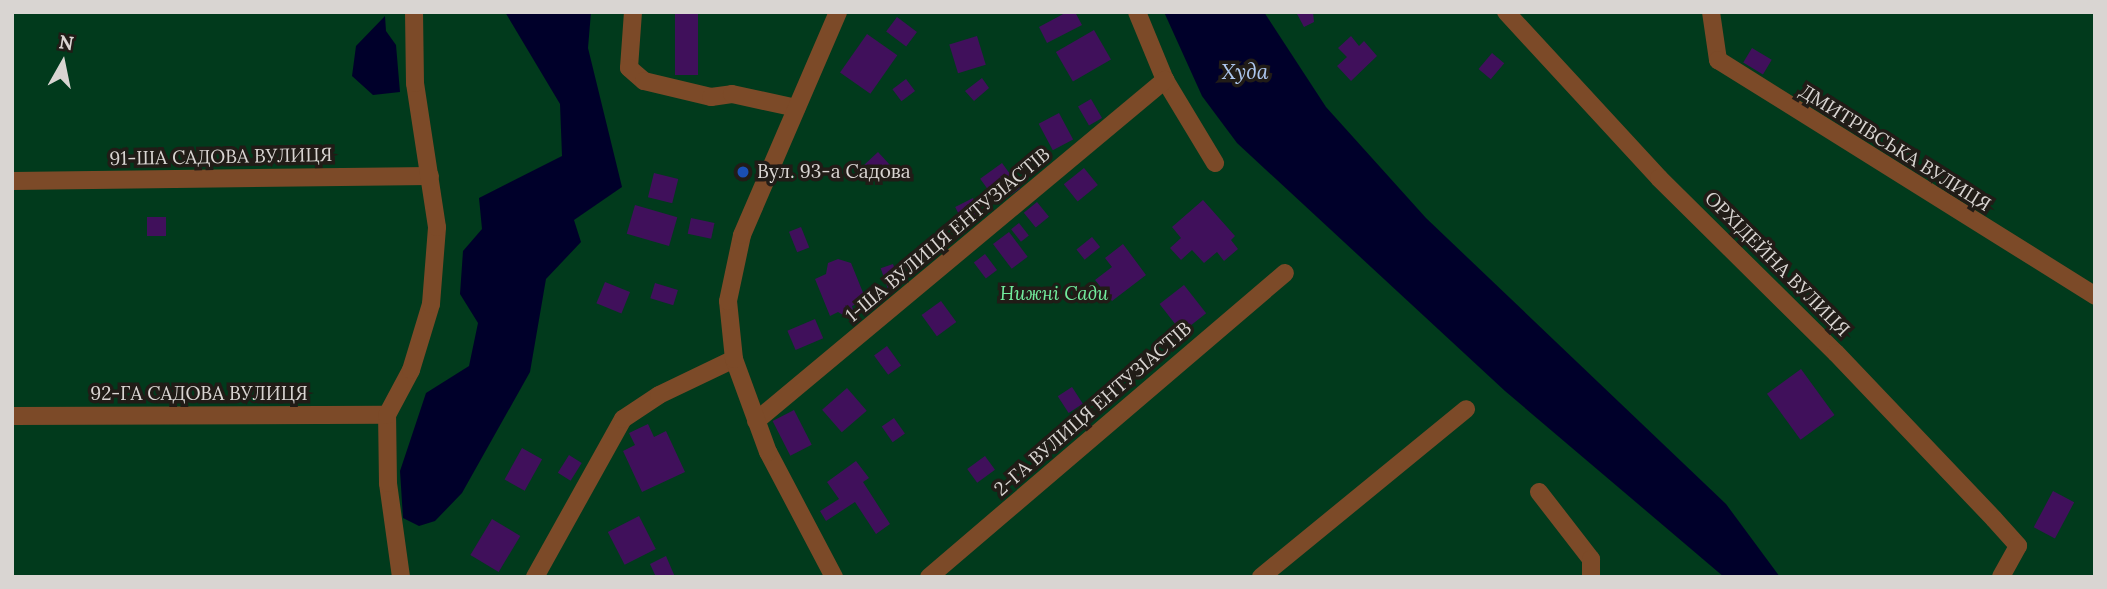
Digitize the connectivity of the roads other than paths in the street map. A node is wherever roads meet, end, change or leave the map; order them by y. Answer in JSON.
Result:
{"nodes":[{"id":1,"x":414,"y":12,"type":"edge"},
{"id":2,"x":633,"y":12,"type":"edge"},
{"id":3,"x":838,"y":12,"type":"edge"},
{"id":4,"x":1136,"y":12,"type":"edge"},
{"id":5,"x":1506,"y":12,"type":"edge"},
{"id":6,"x":1711,"y":12,"type":"edge"},
{"id":7,"x":1165,"y":80,"type":"junction"},
{"id":8,"x":797,"y":108,"type":"junction"},
{"id":9,"x":1215,"y":163,"type":"dead end"},
{"id":10,"x":429,"y":176,"type":"junction"},
{"id":11,"x":12,"y":181,"type":"edge"},
{"id":12,"x":1285,"y":272,"type":"dead end"},
{"id":13,"x":2095,"y":296,"type":"edge"},
{"id":14,"x":734,"y":359,"type":"junction"},
{"id":15,"x":1466,"y":409,"type":"dead end"},
{"id":16,"x":387,"y":415,"type":"junction"},
{"id":17,"x":12,"y":416,"type":"edge"},
{"id":18,"x":756,"y":421,"type":"junction"},
{"id":19,"x":1539,"y":492,"type":"dead end"},
{"id":20,"x":401,"y":577,"type":"edge"},
{"id":21,"x":535,"y":577,"type":"edge"},
{"id":22,"x":834,"y":577,"type":"edge"},
{"id":23,"x":929,"y":577,"type":"edge"},
{"id":24,"x":1261,"y":577,"type":"edge"},
{"id":25,"x":1591,"y":577,"type":"edge"},
{"id":26,"x":2001,"y":577,"type":"edge"}],
"edges":[{"from":1,"to":10,"type":"street"},
{"from":2,"to":8,"type":"street"},
{"from":3,"to":8,"type":"street"},
{"from":4,"to":7,"type":"street"},
{"from":5,"to":26,"type":"street","name":"ОРХІДЕЙНА ВУЛИЦЯ"},
{"from":6,"to":13,"type":"street","name":"ДМИТРІВСЬКА ВУЛИЦЯ"},
{"from":7,"to":9,"type":"street"},
{"from":7,"to":18,"type":"street","name":"1-ША ВУЛИЦЯ ЕНТУЗІАСТІВ"},
{"from":8,"to":14,"type":"street"},
{"from":10,"to":11,"type":"street","name":"91-ША САДОВА ВУЛИЦЯ"},
{"from":10,"to":16,"type":"street"},
{"from":12,"to":23,"type":"street","name":"2-ГА ВУЛИЦЯ ЕНТУЗІАСТІВ"},
{"from":14,"to":18,"type":"street"},
{"from":14,"to":21,"type":"street"},
{"from":15,"to":24,"type":"street"},
{"from":16,"to":17,"type":"street","name":"92-ГА САДОВА ВУЛИЦЯ"},
{"from":16,"to":20,"type":"street"},
{"from":18,"to":22,"type":"street"},
{"from":19,"to":25,"type":"street"}]}
